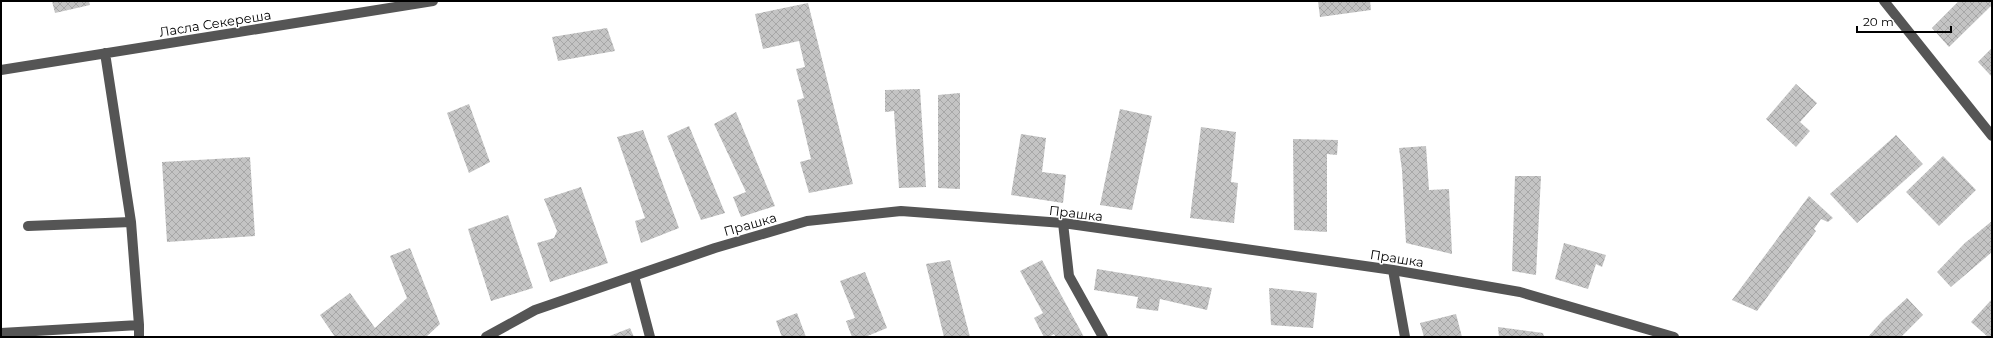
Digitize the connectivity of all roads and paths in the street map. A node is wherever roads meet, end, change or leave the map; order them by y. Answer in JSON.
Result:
{"nodes":[{"id":1,"x":433,"y":1,"type":"edge"},
{"id":2,"x":1884,"y":1,"type":"edge"},
{"id":3,"x":105,"y":53,"type":"junction"},
{"id":4,"x":1,"y":70,"type":"edge"},
{"id":5,"x":1992,"y":136,"type":"edge"},
{"id":6,"x":131,"y":222,"type":"junction"},
{"id":7,"x":1063,"y":224,"type":"junction"},
{"id":8,"x":28,"y":226,"type":"dead end"},
{"id":9,"x":1393,"y":270,"type":"junction"},
{"id":10,"x":634,"y":276,"type":"junction"},
{"id":11,"x":139,"y":325,"type":"junction"},
{"id":12,"x":1,"y":333,"type":"edge"},
{"id":13,"x":139,"y":337,"type":"edge"},
{"id":14,"x":486,"y":337,"type":"edge"},
{"id":15,"x":650,"y":337,"type":"edge"},
{"id":16,"x":1102,"y":337,"type":"edge"},
{"id":17,"x":1405,"y":337,"type":"edge"},
{"id":18,"x":1674,"y":337,"type":"edge"}],
"edges":[{"from":1,"to":3,"type":"street","name":"Ласла Секереша"},
{"from":2,"to":5,"type":"street"},
{"from":3,"to":4,"type":"street","name":"Ласла Секереша"},
{"from":3,"to":6,"type":"street"},
{"from":6,"to":8,"type":"street"},
{"from":6,"to":11,"type":"street"},
{"from":7,"to":9,"type":"street","name":"Прашка"},
{"from":7,"to":10,"type":"street","name":"Прашка"},
{"from":7,"to":16,"type":"street"},
{"from":9,"to":17,"type":"street"},
{"from":9,"to":18,"type":"street","name":"Прашка"},
{"from":10,"to":14,"type":"street","name":"Прашка"},
{"from":10,"to":15,"type":"street"},
{"from":11,"to":12,"type":"street"},
{"from":11,"to":13,"type":"street"}]}
